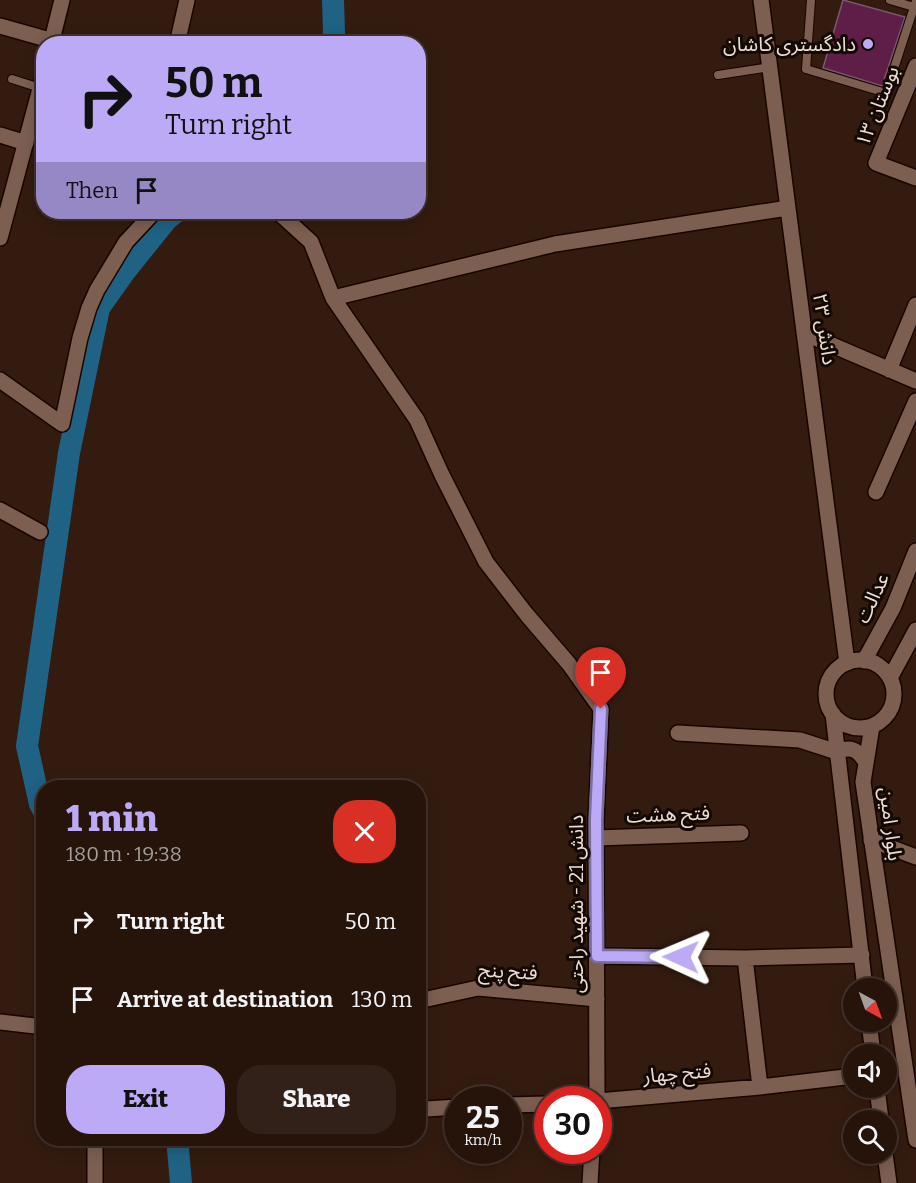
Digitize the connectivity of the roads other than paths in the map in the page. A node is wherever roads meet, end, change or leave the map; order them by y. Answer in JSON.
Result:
{"nodes":[{"id":1,"x":62,"y":0,"type":"edge"},
{"id":2,"x":187,"y":0,"type":"edge"},
{"id":3,"x":761,"y":0,"type":"edge"},
{"id":4,"x":811,"y":0,"type":"edge"},
{"id":5,"x":890,"y":0,"type":"edge"},
{"id":6,"x":915,"y":4,"type":"edge"},
{"id":7,"x":0,"y":26,"type":"edge"},
{"id":8,"x":36,"y":36,"type":"edge"},
{"id":9,"x":57,"y":36,"type":"edge"},
{"id":10,"x":179,"y":36,"type":"edge"},
{"id":11,"x":916,"y":66,"type":"edge"},
{"id":12,"x":770,"y":67,"type":"junction"},
{"id":13,"x":718,"y":75,"type":"dead end"},
{"id":14,"x":12,"y":79,"type":"dead end"},
{"id":15,"x":36,"y":81,"type":"edge"},
{"id":16,"x":36,"y":118,"type":"edge"},
{"id":17,"x":0,"y":135,"type":"edge"},
{"id":18,"x":26,"y":143,"type":"junction"},
{"id":19,"x":916,"y":178,"type":"edge"},
{"id":20,"x":788,"y":208,"type":"junction"},
{"id":21,"x":147,"y":219,"type":"edge"},
{"id":22,"x":285,"y":219,"type":"edge"},
{"id":23,"x":0,"y":238,"type":"edge"},
{"id":24,"x":333,"y":298,"type":"junction"},
{"id":25,"x":916,"y":305,"type":"edge"},
{"id":26,"x":804,"y":333,"type":"junction"},
{"id":27,"x":889,"y":370,"type":"junction"},
{"id":28,"x":0,"y":380,"type":"edge"},
{"id":29,"x":916,"y":381,"type":"edge"},
{"id":30,"x":916,"y":401,"type":"edge"},
{"id":31,"x":876,"y":492,"type":"dead end"},
{"id":32,"x":0,"y":510,"type":"edge"},
{"id":33,"x":40,"y":532,"type":"dead end"},
{"id":34,"x":916,"y":551,"type":"edge"},
{"id":35,"x":916,"y":630,"type":"edge"},
{"id":36,"x":864,"y":661,"type":"junction"},
{"id":37,"x":847,"y":663,"type":"junction"},
{"id":38,"x":890,"y":678,"type":"junction"},
{"id":39,"x":832,"y":714,"type":"junction"},
{"id":40,"x":872,"y":726,"type":"junction"},
{"id":41,"x":678,"y":733,"type":"dead end"},
{"id":42,"x":837,"y":752,"type":"junction"},
{"id":43,"x":865,"y":760,"type":"junction"},
{"id":44,"x":741,"y":833,"type":"dead end"},
{"id":45,"x":596,"y":838,"type":"junction"},
{"id":46,"x":871,"y":840,"type":"junction"},
{"id":47,"x":916,"y":857,"type":"edge"},
{"id":48,"x":597,"y":956,"type":"junction"},
{"id":49,"x":861,"y":956,"type":"junction"},
{"id":50,"x":745,"y":958,"type":"junction"},
{"id":51,"x":864,"y":978,"type":"edge"},
{"id":52,"x":426,"y":999,"type":"edge"},
{"id":53,"x":597,"y":999,"type":"junction"},
{"id":54,"x":0,"y":1022,"type":"edge"},
{"id":55,"x":36,"y":1025,"type":"edge"},
{"id":56,"x":843,"y":1077,"type":"edge"},
{"id":57,"x":598,"y":1086,"type":"edge"},
{"id":58,"x":760,"y":1087,"type":"junction"},
{"id":59,"x":612,"y":1099,"type":"edge"},
{"id":60,"x":444,"y":1108,"type":"edge"},
{"id":61,"x":426,"y":1109,"type":"edge"},
{"id":62,"x":916,"y":1140,"type":"edge"},
{"id":63,"x":95,"y":1146,"type":"edge"},
{"id":64,"x":591,"y":1164,"type":"edge"},
{"id":65,"x":886,"y":1164,"type":"edge"},
{"id":66,"x":95,"y":1183,"type":"edge"},
{"id":67,"x":590,"y":1183,"type":"edge"},
{"id":68,"x":889,"y":1183,"type":"edge"}],
"edges":[{"from":1,"to":9,"type":"street"},
{"from":2,"to":10,"type":"street"},
{"from":3,"to":12,"type":"street","name":"دانش ۲۳"},
{"from":4,"to":6,"type":"lane"},
{"from":5,"to":6,"type":"lane"},
{"from":7,"to":8,"type":"street"},
{"from":11,"to":19,"type":"street","name":"بوستان ۱۳"},
{"from":12,"to":13,"type":"lane"},
{"from":12,"to":20,"type":"street","name":"دانش ۲۳"},
{"from":14,"to":15,"type":"lane"},
{"from":16,"to":18,"type":"street"},
{"from":17,"to":18,"type":"street"},
{"from":18,"to":23,"type":"street"},
{"from":20,"to":24,"type":"street"},
{"from":20,"to":26,"type":"street","name":"دانش ۲۳"},
{"from":21,"to":28,"type":"street"},
{"from":22,"to":24,"type":"street"},
{"from":24,"to":45,"type":"street","name":"دانش 21 - شهید راحتی"},
{"from":25,"to":27,"type":"street"},
{"from":26,"to":27,"type":"street"},
{"from":26,"to":37,"type":"street","name":"دانش ۲۳"},
{"from":27,"to":29,"type":"street"},
{"from":30,"to":31,"type":"street"},
{"from":32,"to":33,"type":"street"},
{"from":34,"to":36,"type":"street","name":"عدالت"},
{"from":35,"to":38,"type":"street"},
{"from":36,"to":37,"type":"street"},
{"from":36,"to":38,"type":"street"},
{"from":37,"to":39,"type":"street"},
{"from":38,"to":40,"type":"street"},
{"from":39,"to":40,"type":"street"},
{"from":39,"to":42,"type":"street"},
{"from":40,"to":43,"type":"street","name":"بلوار امین"},
{"from":41,"to":42,"type":"street"},
{"from":42,"to":43,"type":"street"},
{"from":42,"to":49,"type":"street"},
{"from":43,"to":46,"type":"street","name":"بلوار امین"},
{"from":44,"to":45,"type":"street","name":"فتح هشت"},
{"from":45,"to":48,"type":"street","name":"دانش 21 - شهید راحتی"},
{"from":46,"to":47,"type":"street"},
{"from":46,"to":62,"type":"street","name":"بلوار امین"},
{"from":48,"to":50,"type":"street"},
{"from":48,"to":53,"type":"street","name":"دانش 21 - شهید راحتی"},
{"from":49,"to":50,"type":"street"},
{"from":49,"to":51,"type":"street"},
{"from":50,"to":58,"type":"street"},
{"from":52,"to":53,"type":"street","name":"فتح پنج"},
{"from":53,"to":57,"type":"street","name":"دانش 21 - شهید راحتی"},
{"from":54,"to":55,"type":"street"},
{"from":56,"to":58,"type":"street","name":"فتح چهار"},
{"from":58,"to":59,"type":"street","name":"فتح چهار"},
{"from":60,"to":61,"type":"street"},
{"from":63,"to":66,"type":"street"},
{"from":64,"to":67,"type":"street"},
{"from":65,"to":68,"type":"street"}]}
